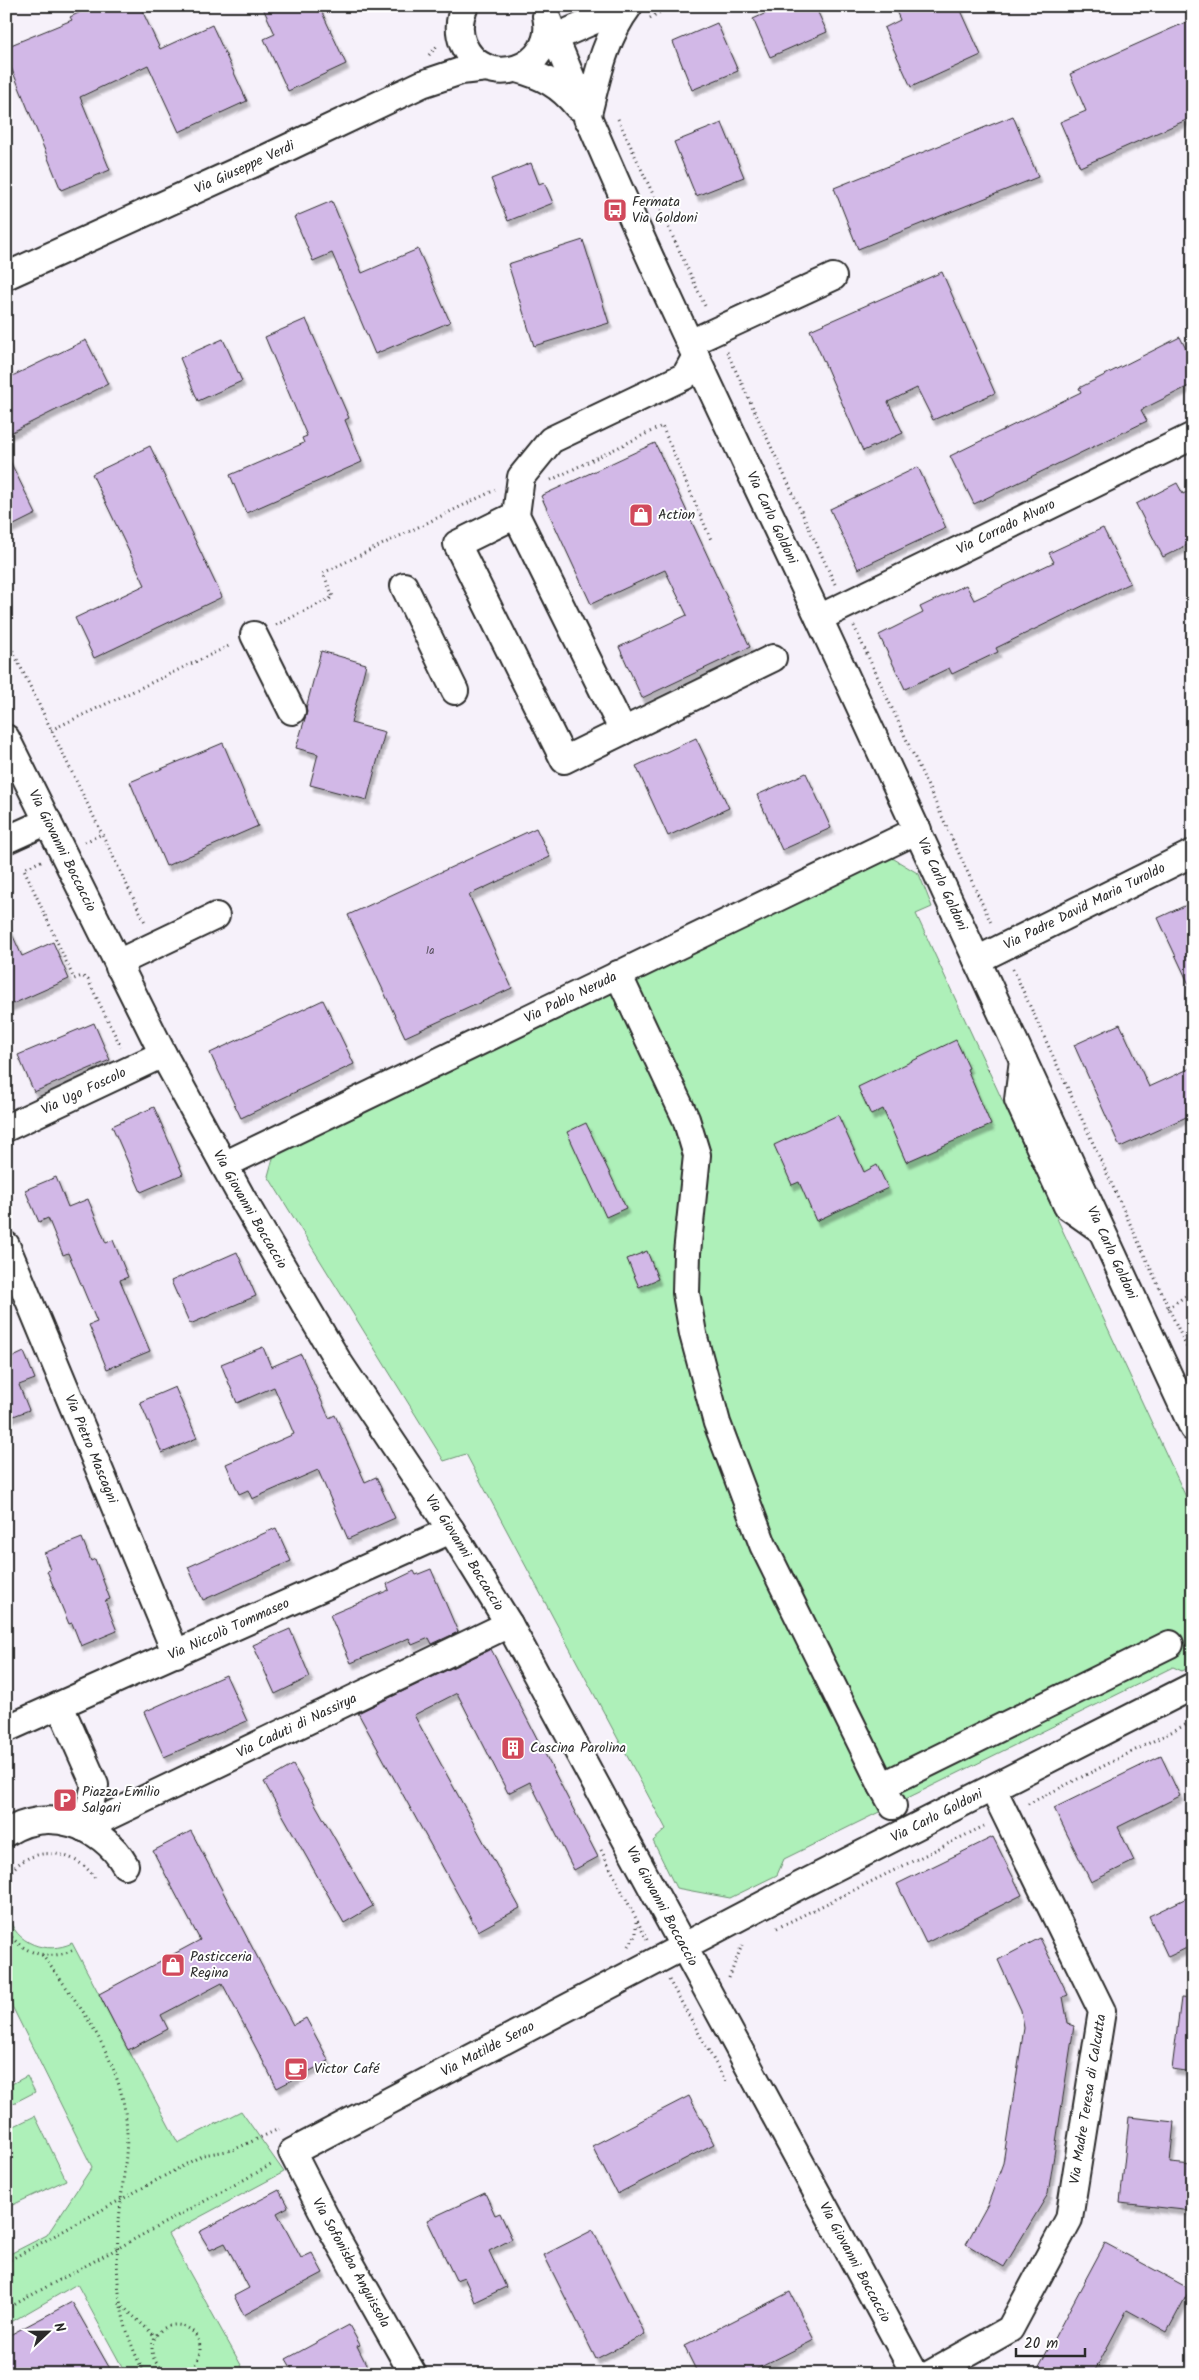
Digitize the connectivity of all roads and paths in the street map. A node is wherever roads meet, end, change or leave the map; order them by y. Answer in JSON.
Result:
{"nodes":[{"id":1,"x":667,"y":8,"type":"dead end"},
{"id":2,"x":460,"y":11,"type":"edge"},
{"id":3,"x":634,"y":11,"type":"edge"},
{"id":4,"x":547,"y":26,"type":"edge"},
{"id":5,"x":487,"y":68,"type":"junction"},
{"id":6,"x":517,"y":69,"type":"junction"},
{"id":7,"x":617,"y":116,"type":"dead end"},
{"id":8,"x":587,"y":118,"type":"junction"},
{"id":9,"x":6,"y":276,"type":"edge"},
{"id":10,"x":833,"y":277,"type":"dead end"},
{"id":11,"x":717,"y":330,"type":"junction"},
{"id":12,"x":693,"y":349,"type":"junction"},
{"id":13,"x":1193,"y":436,"type":"edge"},
{"id":14,"x":516,"y":514,"type":"junction"},
{"id":15,"x":404,"y":586,"type":"dead end"},
{"id":16,"x":845,"y":605,"type":"junction"},
{"id":17,"x":819,"y":618,"type":"junction"},
{"id":18,"x":254,"y":635,"type":"dead end"},
{"id":19,"x":6,"y":637,"type":"edge"},
{"id":20,"x":773,"y":658,"type":"dead end"},
{"id":21,"x":455,"y":691,"type":"dead end"},
{"id":22,"x":292,"y":711,"type":"dead end"},
{"id":23,"x":623,"y":731,"type":"junction"},
{"id":24,"x":6,"y":738,"type":"edge"},
{"id":25,"x":48,"y":821,"type":"junction"},
{"id":26,"x":918,"y":830,"type":"junction"},
{"id":27,"x":102,"y":834,"type":"junction"},
{"id":28,"x":8,"y":839,"type":"edge"},
{"id":29,"x":78,"y":845,"type":"dead end"},
{"id":30,"x":1193,"y":853,"type":"edge"},
{"id":31,"x":216,"y":916,"type":"dead end"},
{"id":32,"x":156,"y":944,"type":"junction"},
{"id":33,"x":1003,"y":948,"type":"junction"},
{"id":34,"x":977,"y":960,"type":"junction"},
{"id":35,"x":119,"y":967,"type":"junction"},
{"id":36,"x":618,"y":974,"type":"junction"},
{"id":37,"x":163,"y":1054,"type":"junction"},
{"id":38,"x":128,"y":1070,"type":"junction"},
{"id":39,"x":6,"y":1128,"type":"edge"},
{"id":40,"x":224,"y":1165,"type":"junction"},
{"id":41,"x":6,"y":1245,"type":"edge"},
{"id":42,"x":1193,"y":1291,"type":"edge"},
{"id":43,"x":1168,"y":1308,"type":"junction"},
{"id":44,"x":1193,"y":1361,"type":"edge"},
{"id":45,"x":1192,"y":1426,"type":"edge"},
{"id":46,"x":451,"y":1530,"type":"junction"},
{"id":47,"x":509,"y":1624,"type":"junction"},
{"id":48,"x":1170,"y":1644,"type":"dead end"},
{"id":49,"x":176,"y":1654,"type":"junction"},
{"id":50,"x":1193,"y":1686,"type":"edge"},
{"id":51,"x":60,"y":1706,"type":"junction"},
{"id":52,"x":1193,"y":1722,"type":"edge"},
{"id":53,"x":6,"y":1729,"type":"edge"},
{"id":54,"x":993,"y":1789,"type":"junction"},
{"id":55,"x":1006,"y":1815,"type":"junction"},
{"id":56,"x":84,"y":1828,"type":"junction"},
{"id":57,"x":6,"y":1833,"type":"edge"},
{"id":58,"x":125,"y":1866,"type":"dead end"},
{"id":59,"x":6,"y":1879,"type":"edge"},
{"id":60,"x":96,"y":1880,"type":"dead end"},
{"id":61,"x":636,"y":1920,"type":"dead end"},
{"id":62,"x":6,"y":1929,"type":"edge"},
{"id":63,"x":773,"y":1930,"type":"dead end"},
{"id":64,"x":749,"y":1942,"type":"dead end"},
{"id":65,"x":682,"y":1948,"type":"junction"},
{"id":66,"x":75,"y":1949,"type":"dead end"},
{"id":67,"x":626,"y":1952,"type":"dead end"},
{"id":68,"x":42,"y":1955,"type":"junction"},
{"id":69,"x":708,"y":1995,"type":"junction"},
{"id":70,"x":685,"y":2007,"type":"dead end"},
{"id":71,"x":284,"y":2127,"type":"dead end"},
{"id":72,"x":292,"y":2152,"type":"junction"},
{"id":73,"x":121,"y":2200,"type":"junction"},
{"id":74,"x":118,"y":2247,"type":"junction"},
{"id":75,"x":6,"y":2262,"type":"edge"},
{"id":76,"x":119,"y":2302,"type":"junction"},
{"id":77,"x":6,"y":2309,"type":"edge"},
{"id":78,"x":156,"y":2337,"type":"junction"},
{"id":79,"x":145,"y":2374,"type":"edge"},
{"id":80,"x":179,"y":2374,"type":"edge"},
{"id":81,"x":413,"y":2374,"type":"edge"},
{"id":82,"x":915,"y":2374,"type":"edge"},
{"id":83,"x":930,"y":2374,"type":"edge"}],
"edges":[{"from":1,"to":3,"type":"path"},
{"from":2,"to":5,"type":"street"},
{"from":3,"to":4,"type":"street"},
{"from":3,"to":8,"type":"street"},
{"from":4,"to":6,"type":"street"},
{"from":4,"to":8,"type":"street","name":"Via Carlo Goldoni"},
{"from":5,"to":6,"type":"street","name":"Via Giuseppe Verdi"},
{"from":5,"to":9,"type":"street","name":"Via Giuseppe Verdi"},
{"from":6,"to":8,"type":"street","name":"Via Carlo Goldoni"},
{"from":7,"to":11,"type":"path"},
{"from":8,"to":12,"type":"street","name":"Via Carlo Goldoni"},
{"from":10,"to":11,"type":"street"},
{"from":11,"to":12,"type":"street"},
{"from":11,"to":16,"type":"path"},
{"from":12,"to":14,"type":"street"},
{"from":12,"to":17,"type":"street","name":"Via Carlo Goldoni"},
{"from":13,"to":16,"type":"street","name":"Via Corrado Alvaro"},
{"from":14,"to":23,"type":"street"},
{"from":14,"to":23,"type":"street"},
{"from":15,"to":21,"type":"street"},
{"from":16,"to":17,"type":"street","name":"Via Corrado Alvaro"},
{"from":16,"to":33,"type":"path"},
{"from":17,"to":26,"type":"street","name":"Via Carlo Goldoni"},
{"from":18,"to":22,"type":"street"},
{"from":19,"to":27,"type":"path"},
{"from":20,"to":23,"type":"street"},
{"from":24,"to":25,"type":"street","name":"Via Giovanni Boccaccio"},
{"from":25,"to":28,"type":"street"},
{"from":25,"to":35,"type":"street","name":"Via Giovanni Boccaccio"},
{"from":26,"to":34,"type":"street","name":"Via Carlo Goldoni"},
{"from":26,"to":36,"type":"street","name":"Via Pablo Neruda"},
{"from":27,"to":29,"type":"path"},
{"from":27,"to":32,"type":"path"},
{"from":28,"to":38,"type":"path"},
{"from":30,"to":33,"type":"street","name":"Via Padre David Maria Turoldo"},
{"from":31,"to":32,"type":"street"},
{"from":32,"to":35,"type":"street"},
{"from":33,"to":34,"type":"street","name":"Via Padre David Maria Turoldo"},
{"from":33,"to":43,"type":"path"},
{"from":34,"to":45,"type":"street","name":"Via Carlo Goldoni"},
{"from":35,"to":37,"type":"street","name":"Via Giovanni Boccaccio"},
{"from":36,"to":40,"type":"street","name":"Via Pablo Neruda"},
{"from":36,"to":48,"type":"street"},
{"from":37,"to":38,"type":"street","name":"Via Ugo Foscolo"},
{"from":37,"to":40,"type":"street","name":"Via Giovanni Boccaccio"},
{"from":38,"to":39,"type":"street","name":"Via Ugo Foscolo"},
{"from":40,"to":46,"type":"street","name":"Via Giovanni Boccaccio"},
{"from":41,"to":49,"type":"street","name":"Via Pietro Mascagni"},
{"from":42,"to":43,"type":"path"},
{"from":43,"to":44,"type":"path"},
{"from":46,"to":47,"type":"street","name":"Via Giovanni Boccaccio"},
{"from":46,"to":49,"type":"street","name":"Via Niccolò Tommaseo"},
{"from":47,"to":56,"type":"street","name":"Via Caduti di Nassirya"},
{"from":47,"to":65,"type":"street","name":"Via Giovanni Boccaccio"},
{"from":49,"to":51,"type":"street","name":"Via Niccolò Tommaseo"},
{"from":50,"to":54,"type":"street","name":"Via Carlo Goldoni"},
{"from":51,"to":53,"type":"street","name":"Via Niccolò Tommaseo"},
{"from":51,"to":56,"type":"street"},
{"from":52,"to":55,"type":"path"},
{"from":54,"to":55,"type":"street","name":"Via Madre Teresa di Calcutta"},
{"from":54,"to":65,"type":"street","name":"Via Carlo Goldoni"},
{"from":55,"to":63,"type":"path"},
{"from":55,"to":83,"type":"street","name":"Via Madre Teresa di Calcutta"},
{"from":56,"to":57,"type":"street"},
{"from":56,"to":58,"type":"street"},
{"from":59,"to":60,"type":"path"},
{"from":61,"to":67,"type":"path"},
{"from":62,"to":68,"type":"path"},
{"from":64,"to":69,"type":"path"},
{"from":65,"to":69,"type":"street","name":"Via Giovanni Boccaccio"},
{"from":65,"to":72,"type":"street","name":"Via Matilde Serao"},
{"from":66,"to":68,"type":"path"},
{"from":68,"to":73,"type":"path"},
{"from":69,"to":70,"type":"path"},
{"from":69,"to":82,"type":"street","name":"Via Giovanni Boccaccio"},
{"from":71,"to":73,"type":"path"},
{"from":72,"to":74,"type":"path"},
{"from":72,"to":81,"type":"street","name":"Via Sofonisba Anguissola"},
{"from":73,"to":74,"type":"path"},
{"from":73,"to":75,"type":"path"},
{"from":74,"to":76,"type":"path"},
{"from":74,"to":77,"type":"path"},
{"from":76,"to":78,"type":"path"},
{"from":76,"to":79,"type":"path"},
{"from":78,"to":80,"type":"path"},
{"from":78,"to":80,"type":"path"}]}
